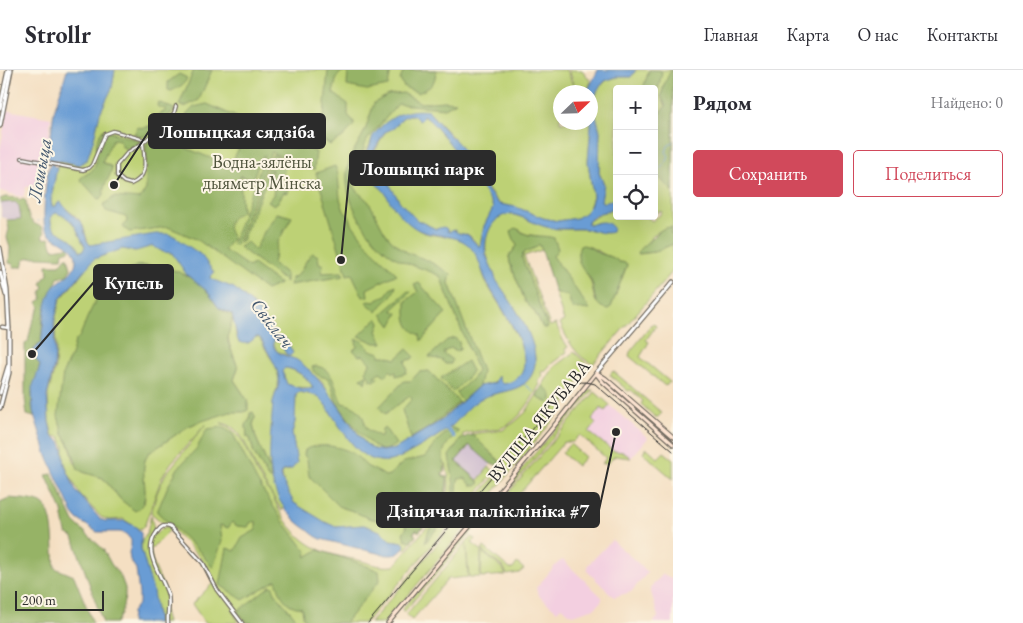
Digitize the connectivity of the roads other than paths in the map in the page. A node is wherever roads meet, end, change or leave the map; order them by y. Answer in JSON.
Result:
{"nodes":[{"id":1,"x":10,"y":70,"type":"edge"},
{"id":2,"x":176,"y":106,"type":"dead end"},
{"id":3,"x":0,"y":108,"type":"edge"},
{"id":4,"x":0,"y":126,"type":"edge"},
{"id":5,"x":144,"y":142,"type":"junction"},
{"id":6,"x":22,"y":158,"type":"dead end"},
{"id":7,"x":0,"y":248,"type":"edge"},
{"id":8,"x":1,"y":270,"type":"edge"},
{"id":9,"x":673,"y":282,"type":"edge"},
{"id":10,"x":2,"y":327,"type":"dead end"},
{"id":11,"x":9,"y":328,"type":"junction"},
{"id":12,"x":8,"y":365,"type":"junction"},
{"id":13,"x":596,"y":373,"type":"junction"},
{"id":14,"x":0,"y":392,"type":"edge"},
{"id":15,"x":0,"y":408,"type":"edge"},
{"id":16,"x":673,"y":437,"type":"edge"},
{"id":17,"x":673,"y":444,"type":"edge"},
{"id":18,"x":168,"y":623,"type":"edge"},
{"id":19,"x":242,"y":623,"type":"edge"},
{"id":20,"x":388,"y":623,"type":"edge"}],
"edges":[{"from":1,"to":3,"type":"street"},
{"from":1,"to":4,"type":"street"},
{"from":2,"to":5,"type":"street"},
{"from":5,"to":5,"type":"street"},
{"from":5,"to":6,"type":"street"},
{"from":7,"to":8,"type":"street"},
{"from":8,"to":11,"type":"street"},
{"from":9,"to":13,"type":"street","name":"ВУЛІЦА ЯКУБАВА"},
{"from":10,"to":11,"type":"street"},
{"from":11,"to":12,"type":"street"},
{"from":12,"to":14,"type":"street"},
{"from":12,"to":15,"type":"street"},
{"from":13,"to":16,"type":"main road"},
{"from":13,"to":17,"type":"main road"},
{"from":13,"to":20,"type":"main road","name":"ВУЛІЦА ЯКУБАВА"},
{"from":18,"to":19,"type":"street"}]}
